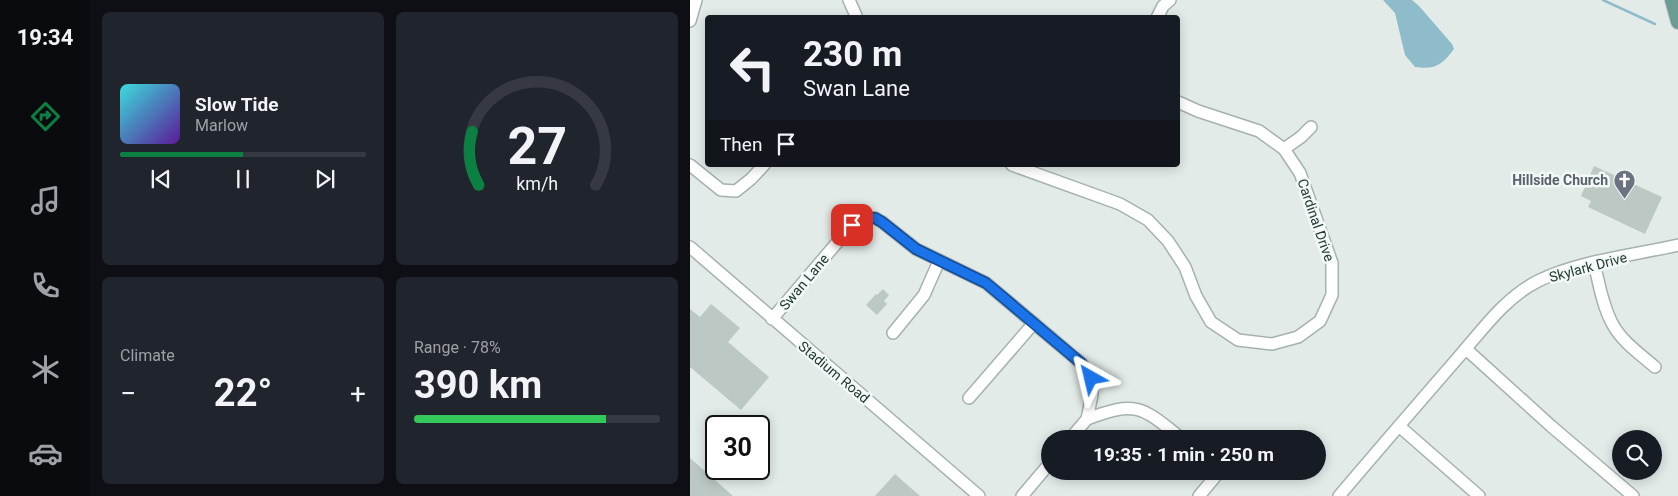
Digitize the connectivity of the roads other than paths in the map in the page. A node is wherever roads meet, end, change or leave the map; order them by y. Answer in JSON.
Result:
{"nodes":[{"id":1,"x":696,"y":0,"type":"edge"},
{"id":2,"x":849,"y":0,"type":"edge"},
{"id":3,"x":1170,"y":0,"type":"edge"},
{"id":4,"x":1672,"y":0,"type":"edge"},
{"id":5,"x":856,"y":15,"type":"edge"},
{"id":6,"x":1158,"y":15,"type":"edge"},
{"id":7,"x":690,"y":21,"type":"edge"},
{"id":8,"x":1678,"y":22,"type":"edge"},
{"id":9,"x":1180,"y":103,"type":"edge"},
{"id":10,"x":1311,"y":127,"type":"dead end"},
{"id":11,"x":1284,"y":149,"type":"junction"},
{"id":12,"x":690,"y":165,"type":"edge"},
{"id":13,"x":762,"y":167,"type":"edge"},
{"id":14,"x":1018,"y":167,"type":"edge"},
{"id":15,"x":1678,"y":245,"type":"edge"},
{"id":16,"x":690,"y":247,"type":"edge"},
{"id":17,"x":939,"y":261,"type":"junction"},
{"id":18,"x":1594,"y":263,"type":"junction"},
{"id":19,"x":772,"y":319,"type":"junction"},
{"id":20,"x":1034,"y":323,"type":"junction"},
{"id":21,"x":893,"y":333,"type":"dead end"},
{"id":22,"x":1466,"y":349,"type":"junction"},
{"id":23,"x":1655,"y":367,"type":"dead end"},
{"id":24,"x":969,"y":398,"type":"dead end"},
{"id":25,"x":1087,"y":419,"type":"junction"},
{"id":26,"x":1399,"y":426,"type":"junction"},
{"id":27,"x":1078,"y":430,"type":"edge"},
{"id":28,"x":1170,"y":430,"type":"edge"},
{"id":29,"x":1041,"y":474,"type":"edge"},
{"id":30,"x":1212,"y":480,"type":"edge"},
{"id":31,"x":980,"y":496,"type":"edge"},
{"id":32,"x":1022,"y":496,"type":"edge"},
{"id":33,"x":1199,"y":496,"type":"edge"},
{"id":34,"x":1339,"y":496,"type":"edge"},
{"id":35,"x":1479,"y":496,"type":"edge"},
{"id":36,"x":1633,"y":496,"type":"edge"}],
"edges":[{"from":1,"to":7,"type":"street"},
{"from":2,"to":5,"type":"street"},
{"from":3,"to":6,"type":"street"},
{"from":4,"to":8,"type":"main road"},
{"from":9,"to":11,"type":"street","name":"Cardinal Drive"},
{"from":10,"to":11,"type":"street"},
{"from":11,"to":14,"type":"street","name":"Cardinal Drive"},
{"from":12,"to":13,"type":"street"},
{"from":15,"to":18,"type":"street","name":"Skylark Drive"},
{"from":16,"to":19,"type":"street","name":"Stadium Road"},
{"from":17,"to":19,"type":"street","name":"Swan Lane"},
{"from":17,"to":20,"type":"street","name":"Swan Lane"},
{"from":17,"to":21,"type":"street"},
{"from":18,"to":22,"type":"street","name":"Skylark Drive"},
{"from":18,"to":23,"type":"street"},
{"from":19,"to":31,"type":"street","name":"Stadium Road"},
{"from":20,"to":24,"type":"street"},
{"from":20,"to":25,"type":"street","name":"Swan Lane"},
{"from":22,"to":26,"type":"street","name":"Skylark Drive"},
{"from":22,"to":36,"type":"street"},
{"from":25,"to":27,"type":"street","name":"Swan Lane"},
{"from":25,"to":28,"type":"street"},
{"from":26,"to":34,"type":"street","name":"Skylark Drive"},
{"from":26,"to":35,"type":"street"},
{"from":29,"to":32,"type":"street"},
{"from":30,"to":33,"type":"street"}]}
